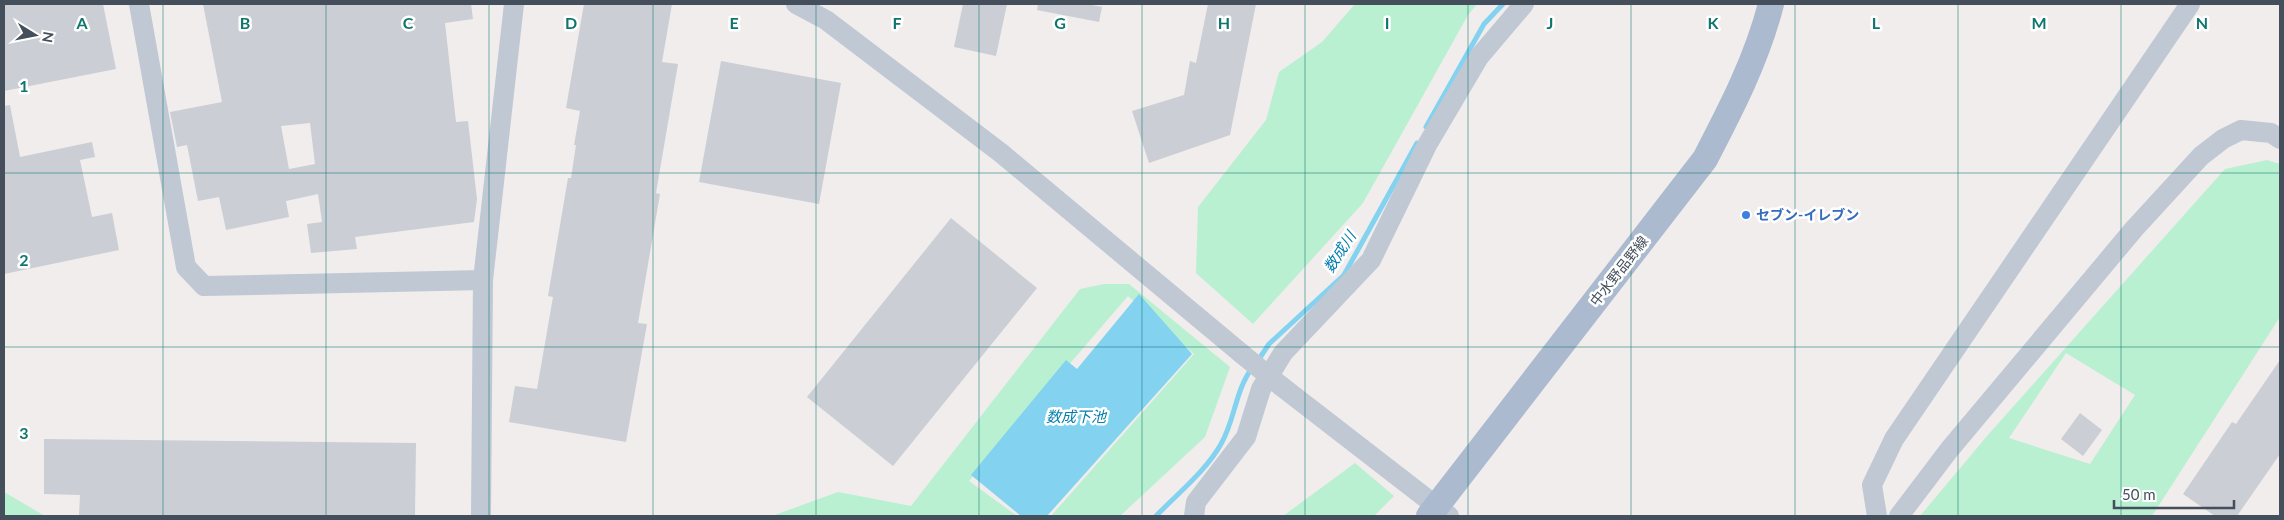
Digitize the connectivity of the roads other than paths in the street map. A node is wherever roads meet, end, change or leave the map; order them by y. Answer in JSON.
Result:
{"nodes":[{"id":1,"x":139,"y":4,"type":"edge"},
{"id":2,"x":514,"y":4,"type":"edge"},
{"id":3,"x":796,"y":4,"type":"edge"},
{"id":4,"x":1524,"y":4,"type":"edge"},
{"id":5,"x":1772,"y":4,"type":"edge"},
{"id":6,"x":2190,"y":4,"type":"edge"},
{"id":7,"x":2280,"y":139,"type":"edge"},
{"id":8,"x":483,"y":280,"type":"junction"},
{"id":9,"x":1438,"y":513,"type":"edge"},
{"id":10,"x":481,"y":516,"type":"edge"},
{"id":11,"x":1194,"y":516,"type":"edge"},
{"id":12,"x":1877,"y":516,"type":"edge"},
{"id":13,"x":1899,"y":516,"type":"edge"}],
"edges":[{"from":1,"to":8,"type":"street"},
{"from":2,"to":8,"type":"street"},
{"from":3,"to":9,"type":"street","bridge":true},
{"from":4,"to":11,"type":"street"},
{"from":5,"to":9,"type":"main road","name":"中水野品野線"},
{"from":6,"to":12,"type":"street"},
{"from":7,"to":13,"type":"street"},
{"from":8,"to":10,"type":"street"}]}
